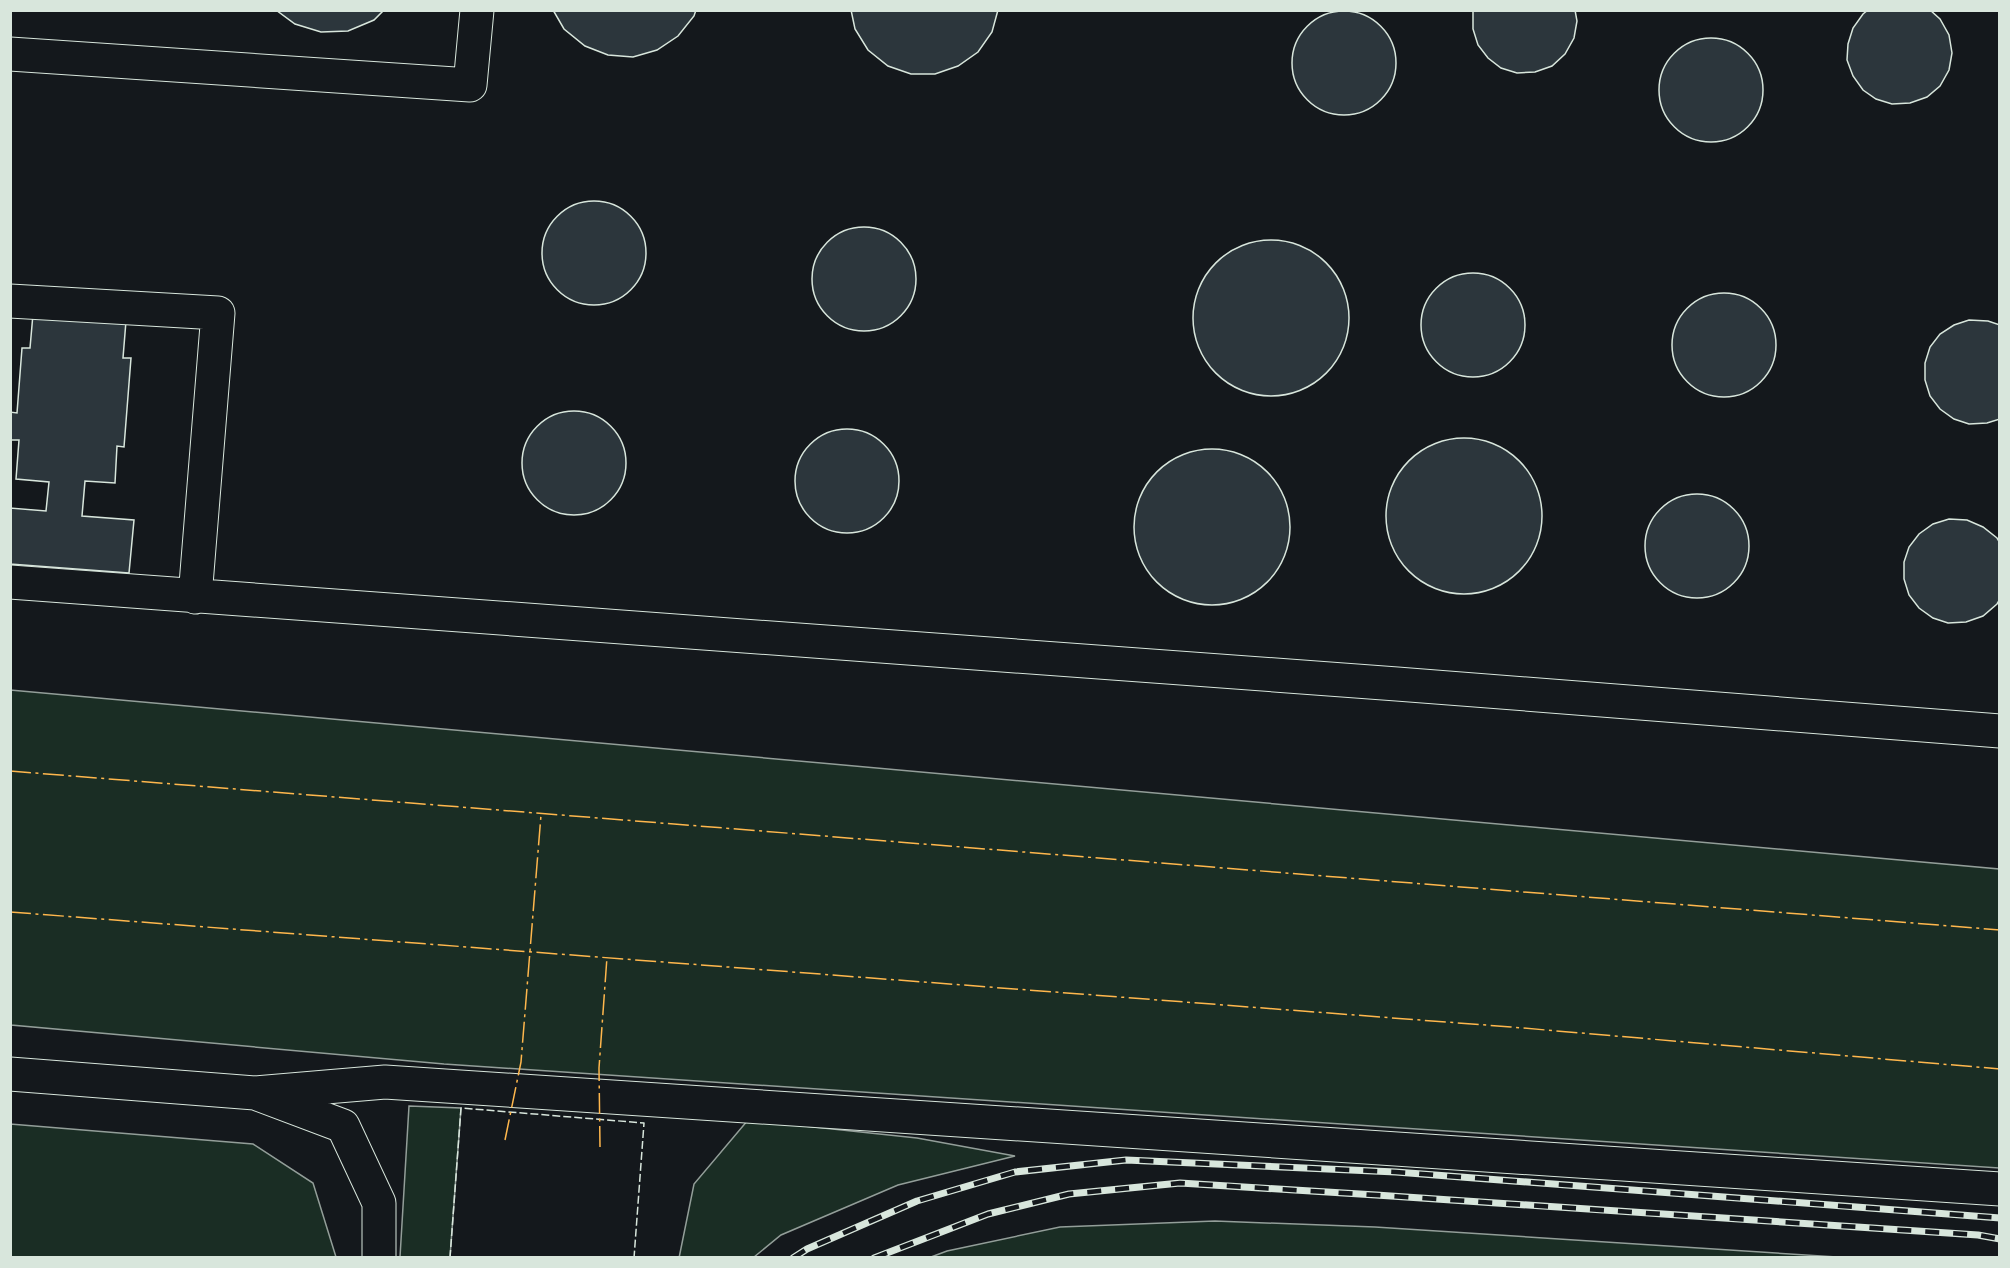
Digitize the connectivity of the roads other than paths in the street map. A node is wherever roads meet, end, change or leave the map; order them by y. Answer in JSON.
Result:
{"nodes":[{"id":1,"x":477,"y":10,"type":"edge"},
{"id":2,"x":10,"y":54,"type":"edge"},
{"id":3,"x":10,"y":301,"type":"edge"},
{"id":4,"x":10,"y":582,"type":"edge"},
{"id":5,"x":195,"y":597,"type":"junction"},
{"id":6,"x":2000,"y":731,"type":"edge"},
{"id":7,"x":10,"y":1074,"type":"edge"},
{"id":8,"x":255,"y":1093,"type":"junction"},
{"id":9,"x":2000,"y":1189,"type":"edge"},
{"id":10,"x":379,"y":1257,"type":"edge"}],
"edges":[{"from":1,"to":2,"type":"lane"},
{"from":3,"to":5,"type":"lane"},
{"from":4,"to":5,"type":"lane"},
{"from":5,"to":6,"type":"lane"},
{"from":7,"to":8,"type":"lane"},
{"from":8,"to":9,"type":"lane"},
{"from":8,"to":10,"type":"lane"}]}
